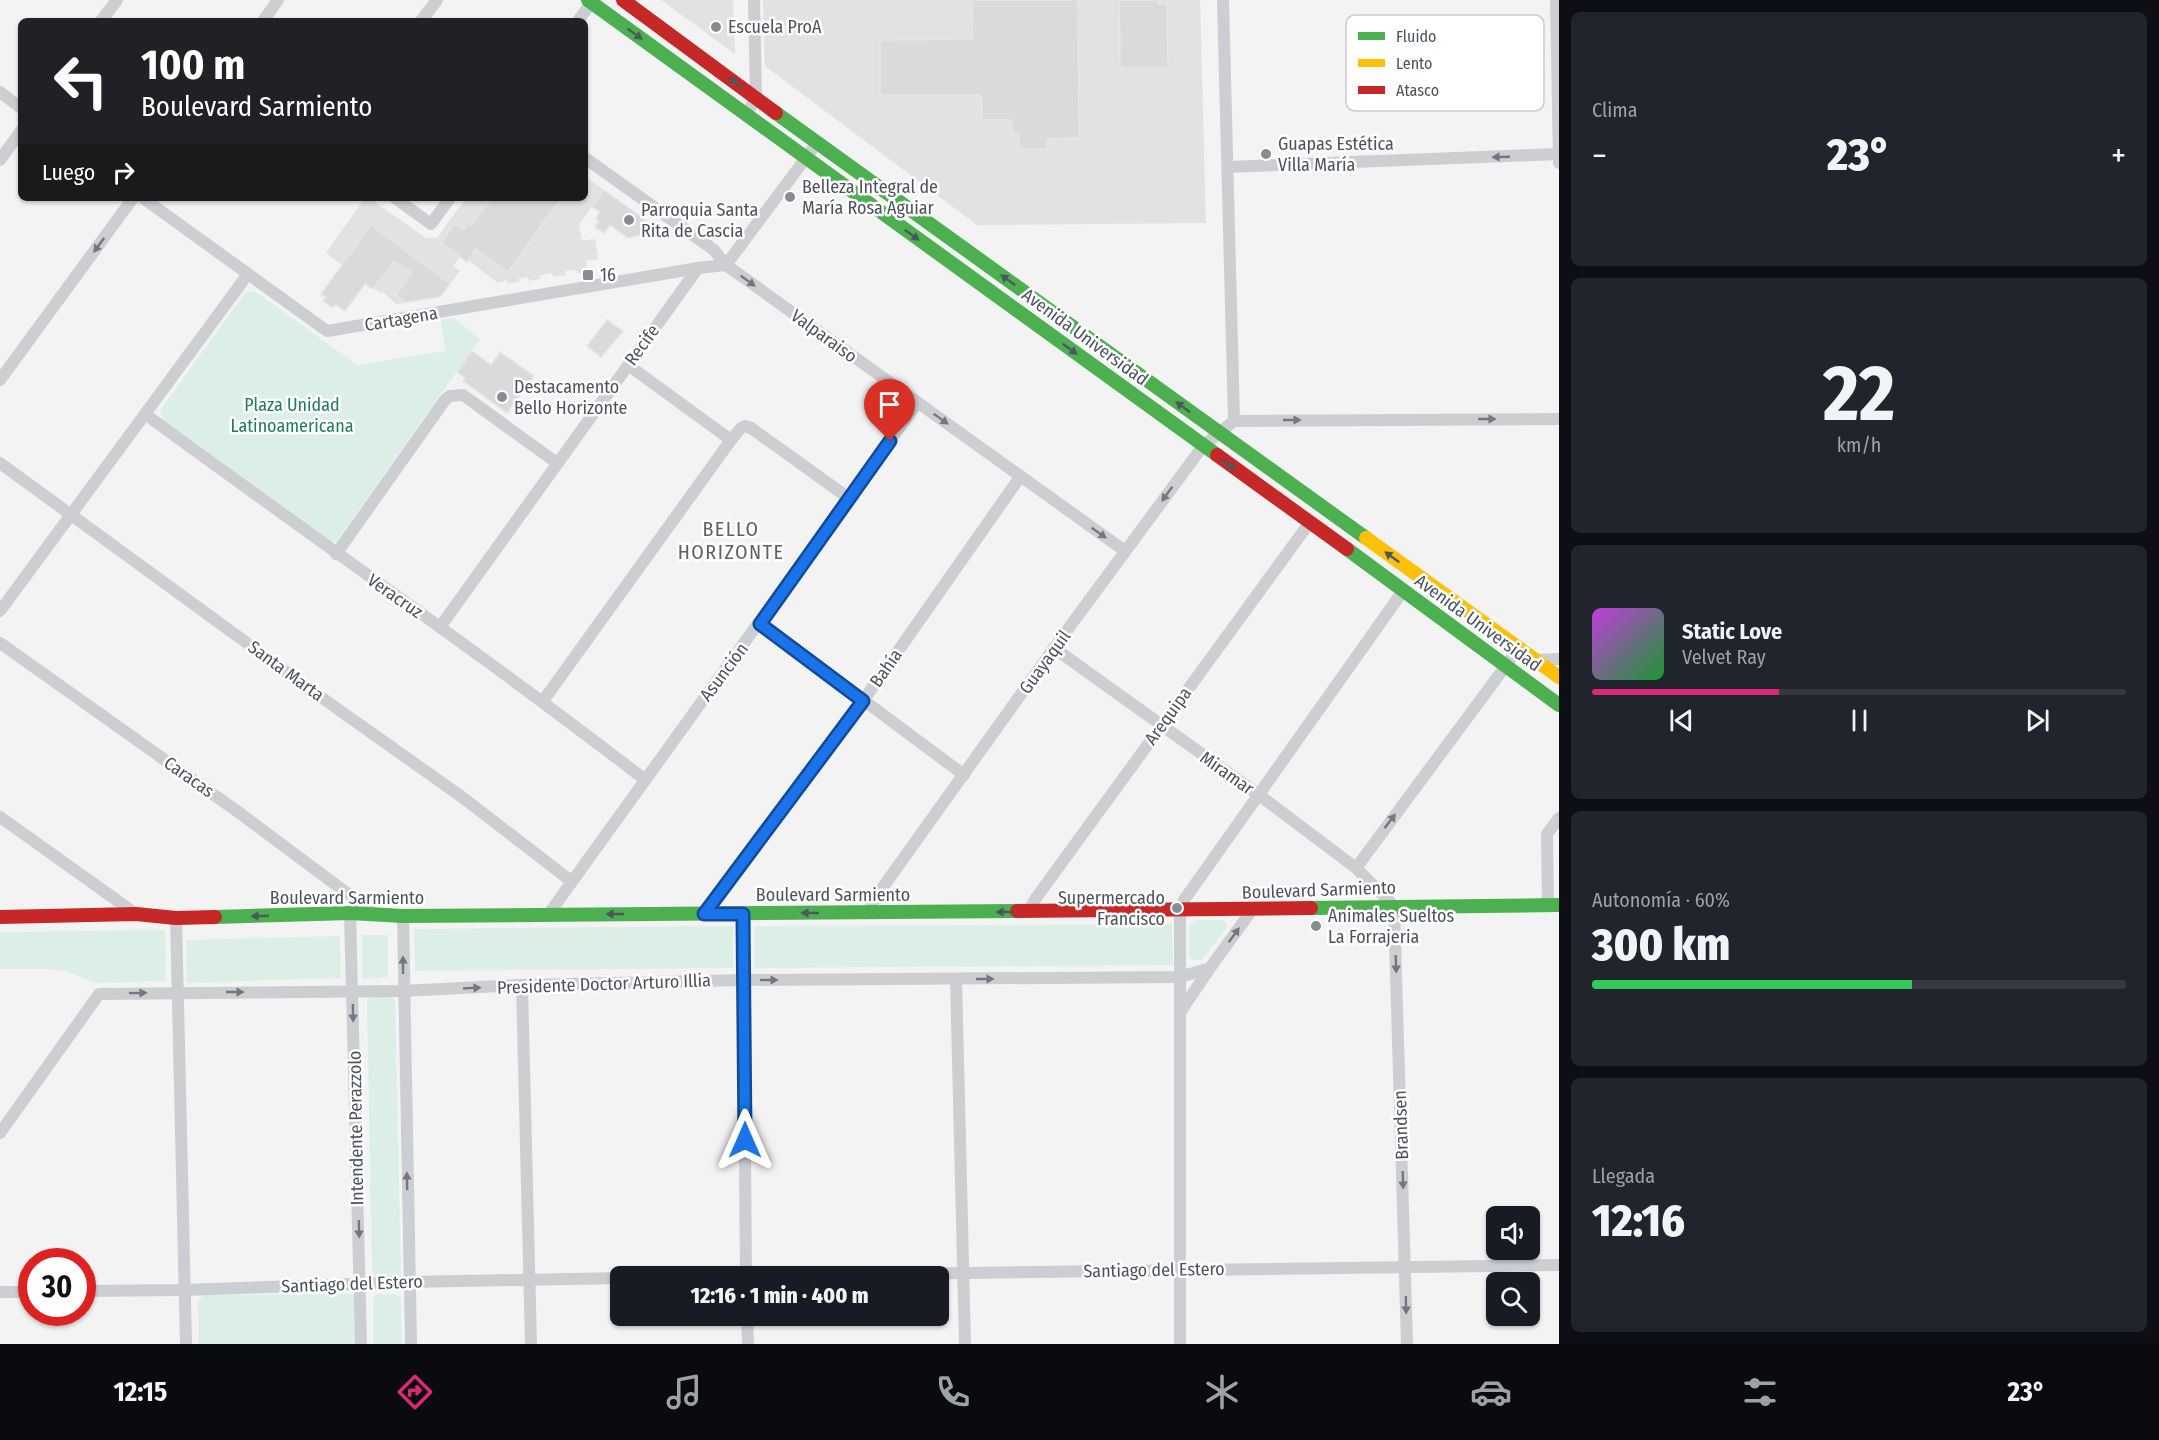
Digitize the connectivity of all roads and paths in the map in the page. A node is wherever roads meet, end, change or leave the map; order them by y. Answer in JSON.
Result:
{"nodes":[{"id":1,"x":117,"y":0,"type":"edge"},
{"id":2,"x":278,"y":0,"type":"edge"},
{"id":3,"x":437,"y":0,"type":"edge"},
{"id":4,"x":623,"y":0,"type":"edge"},
{"id":5,"x":754,"y":0,"type":"edge"},
{"id":6,"x":1223,"y":0,"type":"edge"},
{"id":7,"x":1556,"y":0,"type":"edge"},
{"id":8,"x":589,"y":1,"type":"edge"},
{"id":9,"x":103,"y":18,"type":"edge"},
{"id":10,"x":265,"y":18,"type":"edge"},
{"id":11,"x":423,"y":18,"type":"edge"},
{"id":12,"x":580,"y":18,"type":"edge"},
{"id":13,"x":0,"y":92,"type":"edge"},
{"id":14,"x":756,"y":98,"type":"junction"},
{"id":15,"x":18,"y":106,"type":"edge"},
{"id":16,"x":746,"y":115,"type":"junction"},
{"id":17,"x":18,"y":135,"type":"edge"},
{"id":18,"x":817,"y":143,"type":"junction"},
{"id":19,"x":1559,"y":154,"type":"edge"},
{"id":20,"x":806,"y":158,"type":"junction"},
{"id":21,"x":0,"y":160,"type":"edge"},
{"id":22,"x":588,"y":160,"type":"edge"},
{"id":23,"x":1559,"y":164,"type":"edge"},
{"id":24,"x":1228,"y":167,"type":"junction"},
{"id":25,"x":131,"y":201,"type":"edge"},
{"id":26,"x":147,"y":201,"type":"edge"},
{"id":27,"x":399,"y":201,"type":"edge"},
{"id":28,"x":448,"y":201,"type":"edge"},
{"id":29,"x":726,"y":265,"type":"junction"},
{"id":30,"x":698,"y":268,"type":"junction"},
{"id":31,"x":248,"y":274,"type":"junction"},
{"id":32,"x":628,"y":365,"type":"junction"},
{"id":33,"x":0,"y":380,"type":"edge"},
{"id":34,"x":917,"y":403,"type":"junction"},
{"id":35,"x":145,"y":414,"type":"junction"},
{"id":36,"x":1559,"y":419,"type":"edge"},
{"id":37,"x":1234,"y":420,"type":"junction"},
{"id":38,"x":1219,"y":433,"type":"junction"},
{"id":39,"x":731,"y":440,"type":"junction"},
{"id":40,"x":1203,"y":446,"type":"junction"},
{"id":41,"x":0,"y":463,"type":"edge"},
{"id":42,"x":557,"y":463,"type":"junction"},
{"id":43,"x":1020,"y":477,"type":"junction"},
{"id":44,"x":850,"y":499,"type":"junction"},
{"id":45,"x":71,"y":515,"type":"junction"},
{"id":46,"x":1310,"y":522,"type":"junction"},
{"id":47,"x":1125,"y":552,"type":"junction"},
{"id":48,"x":336,"y":554,"type":"junction"},
{"id":49,"x":1403,"y":591,"type":"junction"},
{"id":50,"x":0,"y":611,"type":"edge"},
{"id":51,"x":760,"y":624,"type":"junction"},
{"id":52,"x":440,"y":627,"type":"junction"},
{"id":53,"x":0,"y":643,"type":"edge"},
{"id":54,"x":1054,"y":648,"type":"junction"},
{"id":55,"x":1519,"y":648,"type":"junction"},
{"id":56,"x":1559,"y":659,"type":"edge"},
{"id":57,"x":1536,"y":660,"type":"junction"},
{"id":58,"x":1506,"y":665,"type":"junction"},
{"id":59,"x":1559,"y":677,"type":"edge"},
{"id":60,"x":543,"y":701,"type":"junction"},
{"id":61,"x":863,"y":701,"type":"junction"},
{"id":62,"x":1559,"y":705,"type":"edge"},
{"id":63,"x":1161,"y":726,"type":"junction"},
{"id":64,"x":964,"y":775,"type":"junction"},
{"id":65,"x":644,"y":779,"type":"junction"},
{"id":66,"x":1259,"y":795,"type":"junction"},
{"id":67,"x":0,"y":817,"type":"edge"},
{"id":68,"x":1559,"y":818,"type":"edge"},
{"id":69,"x":1356,"y":868,"type":"junction"},
{"id":70,"x":571,"y":881,"type":"junction"},
{"id":71,"x":1554,"y":905,"type":"edge"},
{"id":72,"x":1394,"y":906,"type":"junction"},
{"id":73,"x":1252,"y":910,"type":"junction"},
{"id":74,"x":1180,"y":911,"type":"junction"},
{"id":75,"x":1028,"y":912,"type":"junction"},
{"id":76,"x":350,"y":913,"type":"junction"},
{"id":77,"x":867,"y":913,"type":"junction"},
{"id":78,"x":136,"y":914,"type":"junction"},
{"id":79,"x":375,"y":914,"type":"junction"},
{"id":80,"x":704,"y":914,"type":"junction"},
{"id":81,"x":743,"y":914,"type":"junction"},
{"id":82,"x":548,"y":915,"type":"junction"},
{"id":83,"x":403,"y":916,"type":"junction"},
{"id":84,"x":0,"y":917,"type":"edge"},
{"id":85,"x":176,"y":918,"type":"junction"},
{"id":86,"x":1210,"y":968,"type":"junction"},
{"id":87,"x":1180,"y":977,"type":"junction"},
{"id":88,"x":956,"y":979,"type":"junction"},
{"id":89,"x":744,"y":980,"type":"junction"},
{"id":90,"x":522,"y":986,"type":"junction"},
{"id":91,"x":353,"y":991,"type":"junction"},
{"id":92,"x":403,"y":991,"type":"junction"},
{"id":93,"x":177,"y":992,"type":"junction"},
{"id":94,"x":1180,"y":1011,"type":"junction"},
{"id":95,"x":0,"y":1133,"type":"edge"},
{"id":96,"x":1559,"y":1264,"type":"edge"},
{"id":97,"x":747,"y":1266,"type":"edge"},
{"id":98,"x":1406,"y":1266,"type":"junction"},
{"id":99,"x":1179,"y":1269,"type":"junction"},
{"id":100,"x":949,"y":1274,"type":"edge"},
{"id":101,"x":963,"y":1274,"type":"junction"},
{"id":102,"x":610,"y":1278,"type":"edge"},
{"id":103,"x":530,"y":1280,"type":"junction"},
{"id":104,"x":410,"y":1282,"type":"junction"},
{"id":105,"x":360,"y":1283,"type":"junction"},
{"id":106,"x":184,"y":1290,"type":"junction"},
{"id":107,"x":18,"y":1292,"type":"edge"},
{"id":108,"x":96,"y":1292,"type":"edge"},
{"id":109,"x":0,"y":1293,"type":"edge"},
{"id":110,"x":747,"y":1326,"type":"edge"},
{"id":111,"x":186,"y":1344,"type":"edge"},
{"id":112,"x":361,"y":1344,"type":"edge"},
{"id":113,"x":411,"y":1344,"type":"edge"},
{"id":114,"x":531,"y":1344,"type":"edge"},
{"id":115,"x":748,"y":1344,"type":"edge"},
{"id":116,"x":965,"y":1344,"type":"edge"},
{"id":117,"x":1180,"y":1344,"type":"edge"},
{"id":118,"x":1407,"y":1344,"type":"edge"}],
"edges":[{"from":1,"to":9,"type":"street"},
{"from":2,"to":10,"type":"street"},
{"from":3,"to":11,"type":"street"},
{"from":14,"to":4,"type":"main road","name":"Avenida Universidad","one_way":true},
{"from":5,"to":14,"type":"street"},
{"from":6,"to":24,"type":"street"},
{"from":7,"to":19,"type":"street"},
{"from":8,"to":12,"type":"street"},
{"from":8,"to":16,"type":"main road","name":"Avenida Universidad","one_way":true},
{"from":13,"to":15,"type":"street"},
{"from":14,"to":16,"type":"street"},
{"from":14,"to":18,"type":"main road","name":"Avenida Universidad"},
{"from":16,"to":20,"type":"main road","name":"Avenida Universidad"},
{"from":17,"to":21,"type":"street"},
{"from":18,"to":20,"type":"street"},
{"from":38,"to":18,"type":"main road","name":"Avenida Universidad","one_way":true},
{"from":19,"to":23,"type":"street"},
{"from":19,"to":24,"type":"street","one_way":true},
{"from":20,"to":29,"type":"street"},
{"from":20,"to":40,"type":"main road","name":"Avenida Universidad","one_way":true},
{"from":22,"to":29,"type":"street","name":"Valparaiso"},
{"from":24,"to":37,"type":"street"},
{"from":25,"to":33,"type":"street","one_way":true},
{"from":26,"to":31,"type":"street","name":"Cartagena"},
{"from":27,"to":28,"type":"street"},
{"from":29,"to":30,"type":"street"},
{"from":29,"to":34,"type":"street","name":"Valparaiso","one_way":true},
{"from":30,"to":31,"type":"street","name":"Cartagena"},
{"from":30,"to":32,"type":"street","name":"Recife"},
{"from":31,"to":35,"type":"street"},
{"from":32,"to":39,"type":"street"},
{"from":32,"to":42,"type":"street","name":"Recife"},
{"from":34,"to":43,"type":"street","name":"Valparaiso","one_way":true},
{"from":34,"to":44,"type":"street","name":"Asunción"},
{"from":35,"to":45,"type":"street"},
{"from":35,"to":48,"type":"street","name":"Veracruz"},
{"from":37,"to":36,"type":"street","one_way":true},
{"from":37,"to":38,"type":"street","name":"Guayaquil"},
{"from":38,"to":40,"type":"street","name":"Guayaquil"},
{"from":55,"to":38,"type":"main road","name":"Avenida Universidad","one_way":true},
{"from":39,"to":44,"type":"street"},
{"from":39,"to":60,"type":"street"},
{"from":40,"to":46,"type":"main road","name":"Avenida Universidad","one_way":true},
{"from":40,"to":47,"type":"street","name":"Guayaquil","one_way":true},
{"from":41,"to":45,"type":"street","name":"Santa Marta"},
{"from":42,"to":48,"type":"street"},
{"from":42,"to":52,"type":"street","name":"Recife"},
{"from":43,"to":47,"type":"street","name":"Valparaiso","one_way":true},
{"from":43,"to":61,"type":"street","name":"Bahía"},
{"from":44,"to":51,"type":"street","name":"Asunción"},
{"from":45,"to":50,"type":"street"},
{"from":45,"to":70,"type":"street","name":"Santa Marta"},
{"from":46,"to":49,"type":"main road","name":"Avenida Universidad"},
{"from":46,"to":63,"type":"street","name":"Arequipa"},
{"from":47,"to":54,"type":"street","name":"Guayaquil"},
{"from":48,"to":52,"type":"street","name":"Veracruz"},
{"from":49,"to":58,"type":"main road","name":"Avenida Universidad"},
{"from":49,"to":66,"type":"street"},
{"from":51,"to":61,"type":"street"},
{"from":51,"to":65,"type":"street","name":"Asunción"},
{"from":52,"to":60,"type":"street","name":"Veracruz"},
{"from":53,"to":79,"type":"street","name":"Caracas"},
{"from":54,"to":63,"type":"street","name":"Miramar"},
{"from":54,"to":64,"type":"street","name":"Guayaquil"},
{"from":55,"to":57,"type":"main road","name":"Avenida Universidad"},
{"from":55,"to":58,"type":"street"},
{"from":56,"to":57,"type":"street"},
{"from":57,"to":59,"type":"main road","name":"Avenida Universidad"},
{"from":58,"to":62,"type":"main road","name":"Avenida Universidad"},
{"from":69,"to":58,"type":"street","one_way":true},
{"from":60,"to":65,"type":"street","name":"Veracruz"},
{"from":61,"to":64,"type":"street"},
{"from":61,"to":80,"type":"street","name":"Bahía"},
{"from":63,"to":66,"type":"street","name":"Miramar"},
{"from":63,"to":75,"type":"street","name":"Arequipa"},
{"from":64,"to":77,"type":"street","name":"Guayaquil"},
{"from":65,"to":70,"type":"street","name":"Asunción"},
{"from":66,"to":69,"type":"street","name":"Miramar"},
{"from":66,"to":74,"type":"street"},
{"from":67,"to":78,"type":"street"},
{"from":68,"to":71,"type":"street"},
{"from":69,"to":72,"type":"street","name":"Miramar"},
{"from":70,"to":82,"type":"street","name":"Asunción"},
{"from":71,"to":72,"type":"main road","name":"Boulevard Sarmiento"},
{"from":72,"to":73,"type":"main road","name":"Boulevard Sarmiento"},
{"from":72,"to":98,"type":"street","name":"Brandsen","one_way":true},
{"from":73,"to":74,"type":"main road","name":"Boulevard Sarmiento"},
{"from":86,"to":73,"type":"street","one_way":true},
{"from":74,"to":75,"type":"main road","name":"Boulevard Sarmiento"},
{"from":74,"to":87,"type":"street"},
{"from":75,"to":77,"type":"main road","name":"Boulevard Sarmiento","one_way":true},
{"from":76,"to":79,"type":"main road","name":"Boulevard Sarmiento"},
{"from":76,"to":85,"type":"main road","name":"Boulevard Sarmiento","one_way":true},
{"from":76,"to":91,"type":"street","name":"Intendente Perazzolo"},
{"from":77,"to":81,"type":"main road","name":"Boulevard Sarmiento","one_way":true},
{"from":78,"to":84,"type":"main road","name":"Boulevard Sarmiento"},
{"from":78,"to":85,"type":"main road","name":"Boulevard Sarmiento"},
{"from":79,"to":83,"type":"main road","name":"Boulevard Sarmiento"},
{"from":80,"to":81,"type":"main road","name":"Boulevard Sarmiento"},
{"from":80,"to":82,"type":"main road","name":"Boulevard Sarmiento","one_way":true},
{"from":81,"to":89,"type":"street"},
{"from":82,"to":83,"type":"main road","name":"Boulevard Sarmiento"},
{"from":92,"to":83,"type":"street","one_way":true},
{"from":85,"to":93,"type":"street"},
{"from":86,"to":87,"type":"street","name":"Presidente Doctor Arturo Illia"},
{"from":86,"to":94,"type":"street"},
{"from":88,"to":87,"type":"street","name":"Presidente Doctor Arturo Illia","one_way":true},
{"from":87,"to":94,"type":"street"},
{"from":89,"to":88,"type":"street","name":"Presidente Doctor Arturo Illia","one_way":true},
{"from":88,"to":101,"type":"street"},
{"from":89,"to":90,"type":"street","name":"Presidente Doctor Arturo Illia"},
{"from":89,"to":97,"type":"street"},
{"from":92,"to":90,"type":"street","name":"Presidente Doctor Arturo Illia","one_way":true},
{"from":90,"to":103,"type":"street"},
{"from":91,"to":92,"type":"street","name":"Presidente Doctor Arturo Illia"},
{"from":93,"to":91,"type":"street","name":"Presidente Doctor Arturo Illia","one_way":true},
{"from":91,"to":105,"type":"street","name":"Intendente Perazzolo","one_way":true},
{"from":104,"to":92,"type":"street","one_way":true},
{"from":95,"to":93,"type":"street","name":"Presidente Doctor Arturo Illia","one_way":true},
{"from":93,"to":106,"type":"street"},
{"from":94,"to":99,"type":"street"},
{"from":96,"to":98,"type":"street","name":"Santiago del Estero"},
{"from":98,"to":99,"type":"street","name":"Santiago del Estero"},
{"from":98,"to":118,"type":"street","name":"Brandsen","one_way":true},
{"from":99,"to":101,"type":"street","name":"Santiago del Estero"},
{"from":99,"to":117,"type":"street"},
{"from":100,"to":101,"type":"street","name":"Santiago del Estero"},
{"from":101,"to":116,"type":"street"},
{"from":102,"to":103,"type":"street","name":"Santiago del Estero"},
{"from":103,"to":104,"type":"street","name":"Santiago del Estero"},
{"from":103,"to":114,"type":"street"},
{"from":104,"to":105,"type":"street","name":"Santiago del Estero"},
{"from":104,"to":113,"type":"street"},
{"from":105,"to":106,"type":"street","name":"Santiago del Estero"},
{"from":105,"to":112,"type":"street","name":"Intendente Perazzolo"},
{"from":106,"to":108,"type":"street","name":"Santiago del Estero"},
{"from":106,"to":111,"type":"street"},
{"from":107,"to":109,"type":"street"},
{"from":110,"to":115,"type":"street"}]}
